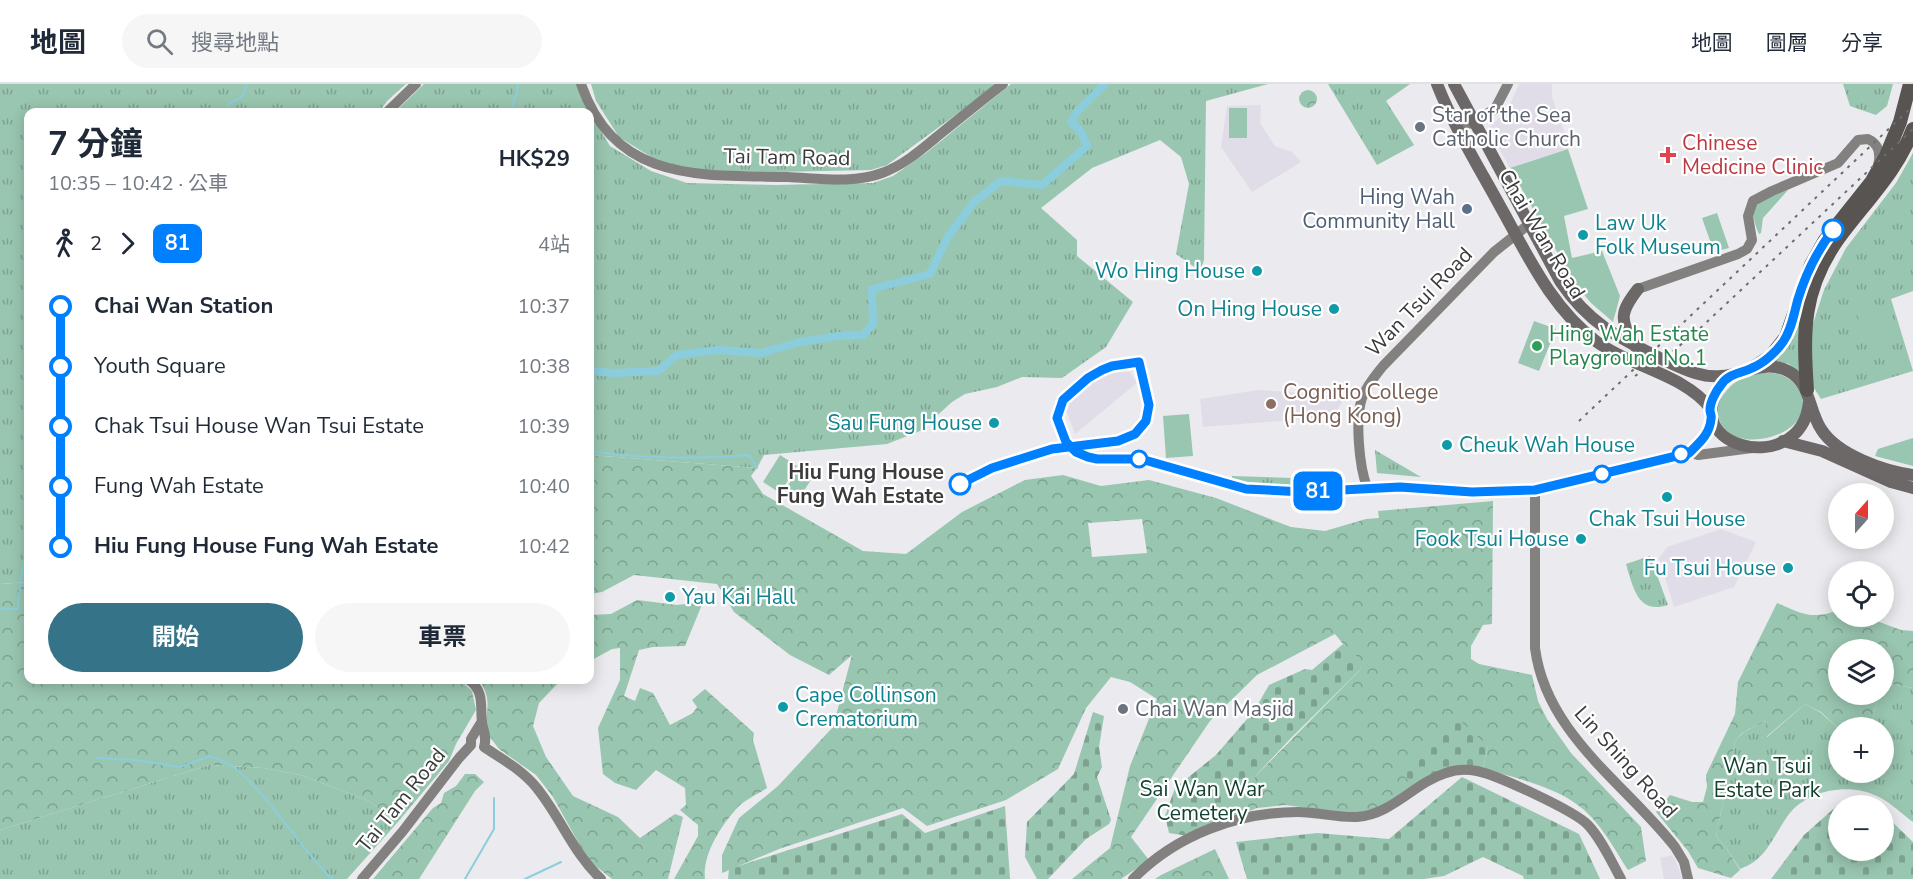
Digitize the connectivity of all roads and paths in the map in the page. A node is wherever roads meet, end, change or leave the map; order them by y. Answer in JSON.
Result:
{"nodes":[{"id":1,"x":416,"y":84,"type":"edge"},
{"id":2,"x":581,"y":84,"type":"edge"},
{"id":3,"x":1003,"y":84,"type":"edge"},
{"id":4,"x":1437,"y":84,"type":"edge"},
{"id":5,"x":1454,"y":84,"type":"edge"},
{"id":6,"x":1508,"y":84,"type":"edge"},
{"id":7,"x":1910,"y":84,"type":"edge"},
{"id":8,"x":391,"y":108,"type":"edge"},
{"id":9,"x":592,"y":108,"type":"edge"},
{"id":10,"x":594,"y":112,"type":"edge"},
{"id":11,"x":1473,"y":122,"type":"junction"},
{"id":12,"x":1913,"y":129,"type":"edge"},
{"id":13,"x":1458,"y":130,"type":"junction"},
{"id":14,"x":1872,"y":181,"type":"junction"},
{"id":15,"x":1528,"y":225,"type":"junction"},
{"id":16,"x":1515,"y":233,"type":"junction"},
{"id":17,"x":1638,"y":289,"type":"joint"},
{"id":18,"x":1635,"y":346,"type":"junction"},
{"id":19,"x":1753,"y":368,"type":"junction"},
{"id":20,"x":1731,"y":375,"type":"junction"},
{"id":21,"x":1808,"y":395,"type":"junction"},
{"id":22,"x":1711,"y":413,"type":"junction"},
{"id":23,"x":1783,"y":441,"type":"junction"},
{"id":24,"x":1752,"y":448,"type":"junction"},
{"id":25,"x":1689,"y":453,"type":"junction"},
{"id":26,"x":1913,"y":475,"type":"edge"},
{"id":27,"x":1913,"y":488,"type":"edge"},
{"id":28,"x":1535,"y":490,"type":"junction"},
{"id":29,"x":474,"y":684,"type":"edge"},
{"id":30,"x":482,"y":722,"type":"junction"},
{"id":31,"x":473,"y":741,"type":"junction"},
{"id":32,"x":485,"y":743,"type":"junction"},
{"id":33,"x":362,"y":879,"type":"edge"},
{"id":34,"x":600,"y":879,"type":"edge"},
{"id":35,"x":1134,"y":879,"type":"edge"},
{"id":36,"x":1621,"y":879,"type":"edge"},
{"id":37,"x":1688,"y":879,"type":"edge"}],
"edges":[{"from":1,"to":8,"type":"street"},
{"from":2,"to":9,"type":"street","name":"Tai Tam Road"},
{"from":3,"to":10,"type":"street","name":"Tai Tam Road"},
{"from":4,"to":13,"type":"main road","name":"Chai Wan Road"},
{"from":5,"to":11,"type":"main road","name":"Chai Wan Road"},
{"from":6,"to":11,"type":"street"},
{"from":7,"to":14,"type":"highway"},
{"from":11,"to":13,"type":"street"},
{"from":11,"to":15,"type":"main road","name":"Chai Wan Road"},
{"from":12,"to":21,"type":"highway"},
{"from":13,"to":16,"type":"main road","name":"Chai Wan Road"},
{"from":14,"to":17,"type":"street"},
{"from":14,"to":19,"type":"highway"},
{"from":15,"to":16,"type":"street","name":"Wan Tsui Road"},
{"from":15,"to":18,"type":"main road","name":"Chai Wan Road"},
{"from":16,"to":22,"type":"main road","name":"Chai Wan Road"},
{"from":16,"to":28,"type":"street","name":"Wan Tsui Road"},
{"from":17,"to":18,"type":"main road"},
{"from":18,"to":20,"type":"main road","name":"Chai Wan Road"},
{"from":19,"to":20,"type":"main road","name":"Chai Wan Road"},
{"from":19,"to":21,"type":"main road","name":"Chai Wan Road"},
{"from":20,"to":22,"type":"main road"},
{"from":21,"to":23,"type":"main road"},
{"from":21,"to":26,"type":"main road","name":"Chai Wan Road"},
{"from":22,"to":24,"type":"main road","name":"Chai Wan Road"},
{"from":22,"to":25,"type":"street"},
{"from":23,"to":24,"type":"main road"},
{"from":23,"to":27,"type":"main road"},
{"from":24,"to":25,"type":"street","name":"Wan Tsui Road"},
{"from":25,"to":28,"type":"street","name":"Wan Tsui Road"},
{"from":28,"to":37,"type":"street","name":"Lin Shing Road"},
{"from":29,"to":30,"type":"street"},
{"from":30,"to":31,"type":"street","name":"Tai Tam Road"},
{"from":30,"to":32,"type":"street"},
{"from":31,"to":32,"type":"street"},
{"from":31,"to":33,"type":"street","name":"Tai Tam Road"},
{"from":32,"to":34,"type":"street"},
{"from":35,"to":36,"type":"street"}]}
